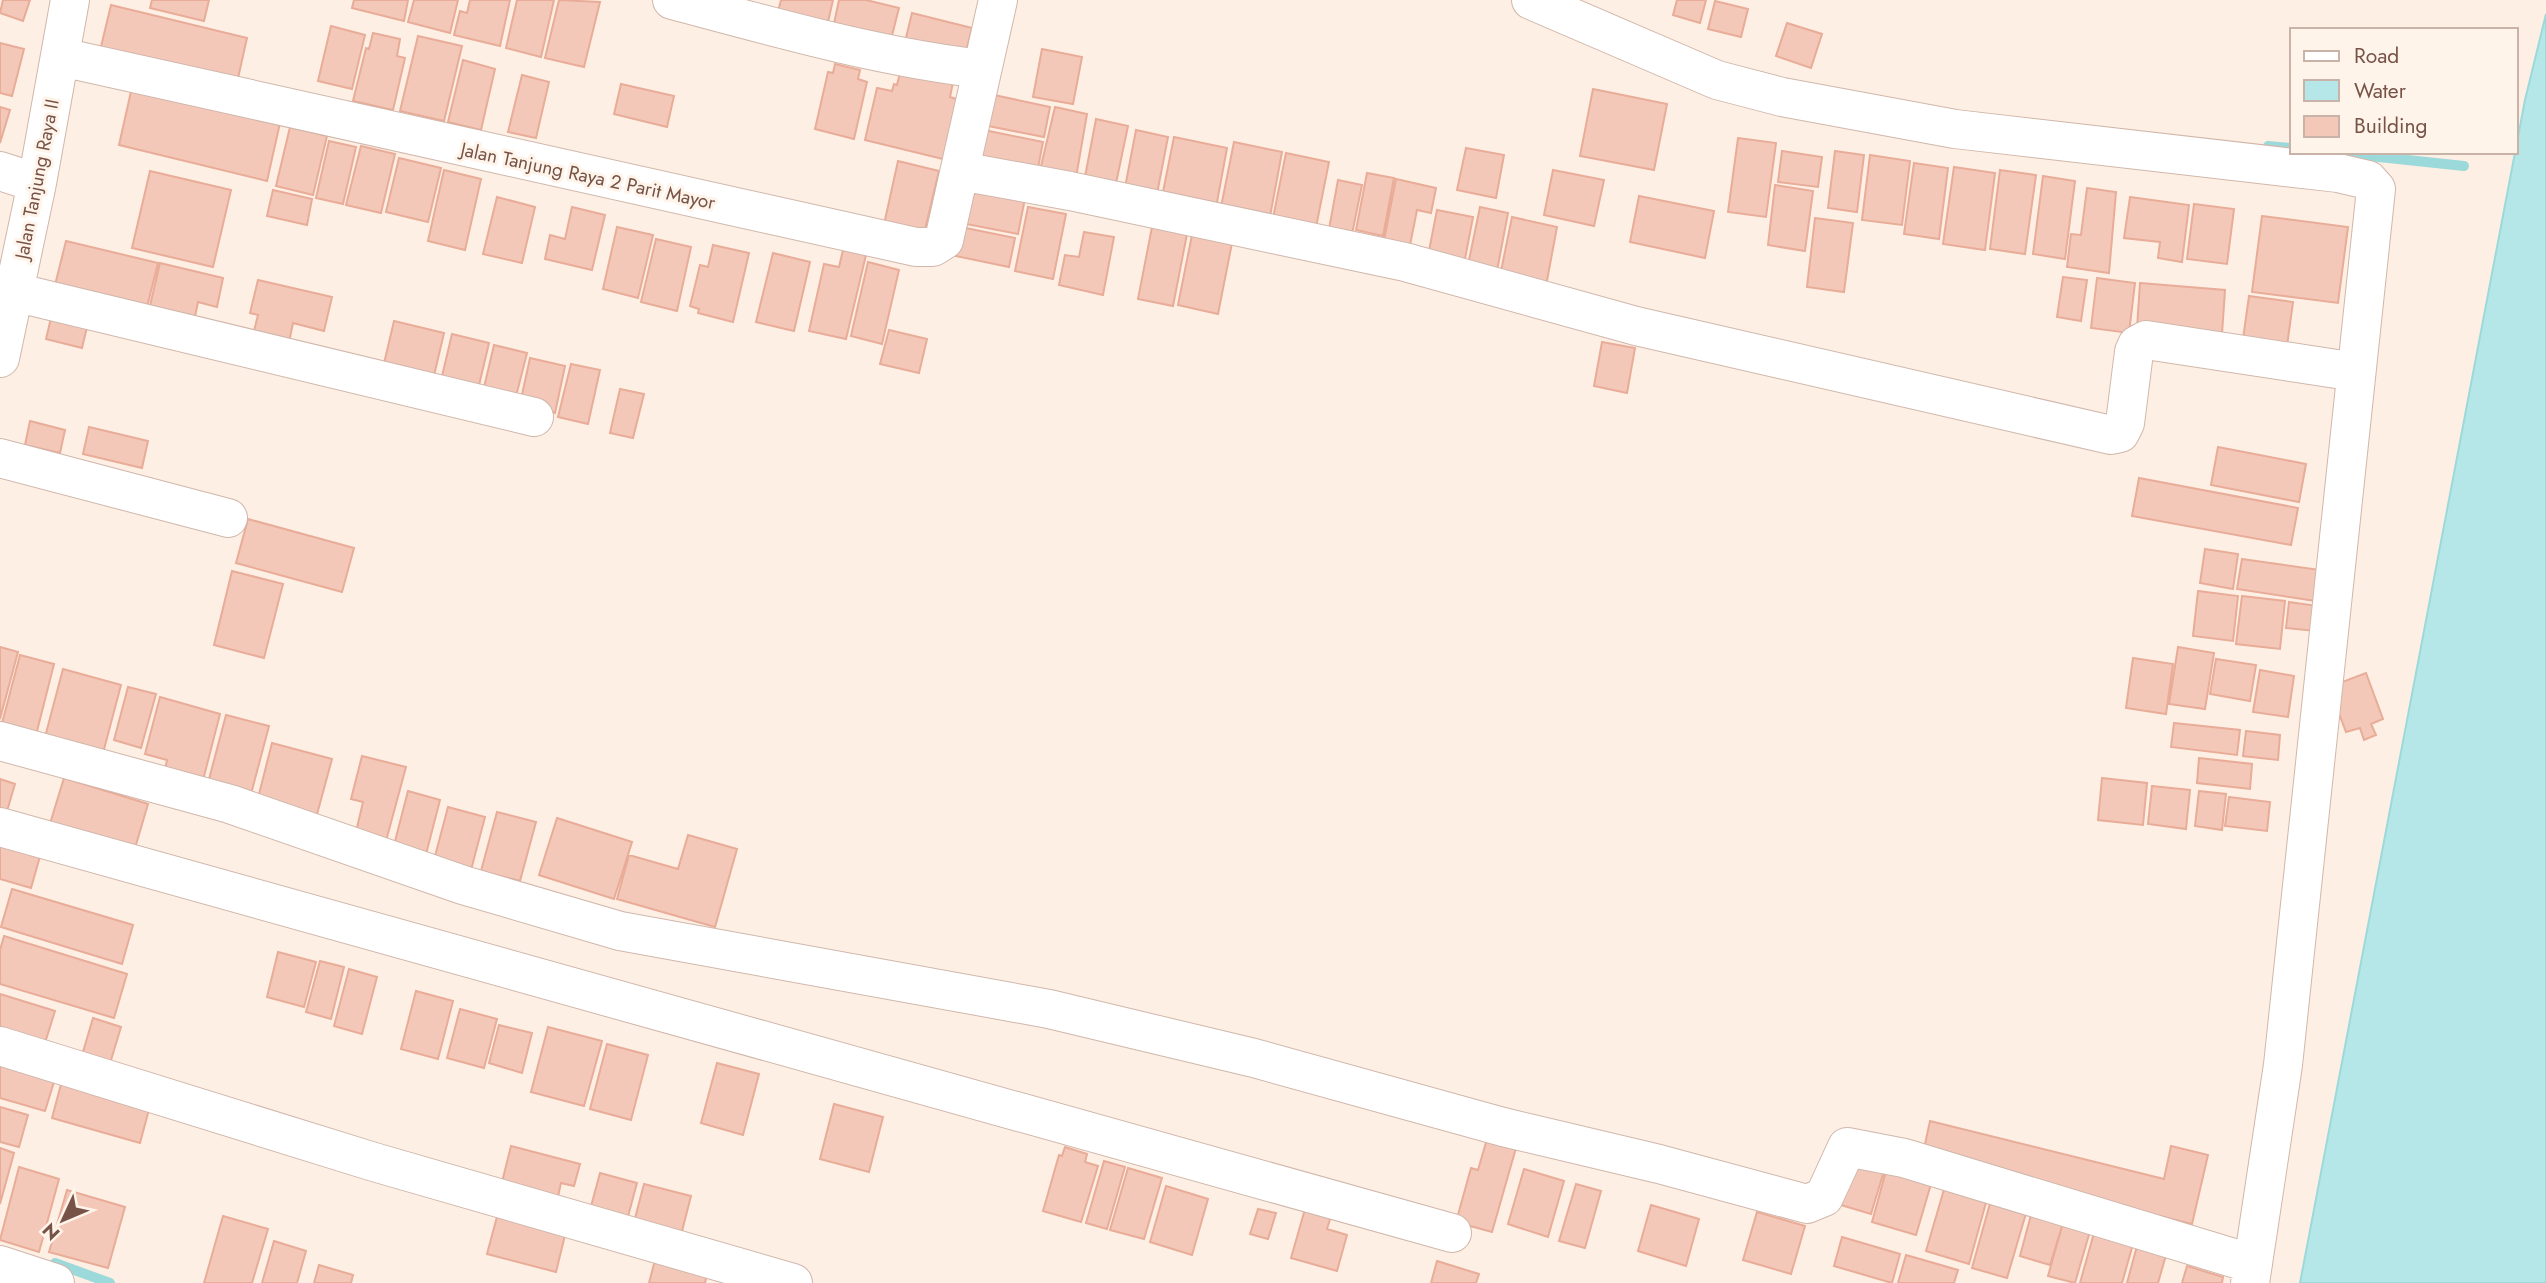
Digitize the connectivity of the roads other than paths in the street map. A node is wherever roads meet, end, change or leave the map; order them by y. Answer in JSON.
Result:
{"nodes":[{"id":1,"x":70,"y":0,"type":"edge"},
{"id":2,"x":672,"y":0,"type":"edge"},
{"id":3,"x":998,"y":0,"type":"edge"},
{"id":4,"x":1531,"y":0,"type":"edge"},
{"id":5,"x":61,"y":57,"type":"junction"},
{"id":6,"x":982,"y":69,"type":"junction"},
{"id":7,"x":0,"y":171,"type":"edge"},
{"id":8,"x":961,"y":171,"type":"junction"},
{"id":9,"x":37,"y":183,"type":"junction"},
{"id":10,"x":14,"y":292,"type":"junction"},
{"id":11,"x":0,"y":358,"type":"edge"},
{"id":12,"x":2356,"y":372,"type":"junction"},
{"id":13,"x":534,"y":417,"type":"dead end"},
{"id":14,"x":0,"y":457,"type":"edge"},
{"id":15,"x":228,"y":518,"type":"dead end"},
{"id":16,"x":0,"y":741,"type":"edge"},
{"id":17,"x":0,"y":827,"type":"edge"},
{"id":18,"x":0,"y":1046,"type":"edge"},
{"id":19,"x":1452,"y":1233,"type":"dead end"},
{"id":20,"x":0,"y":1265,"type":"edge"},
{"id":21,"x":2251,"y":1273,"type":"edge"},
{"id":22,"x":55,"y":1283,"type":"edge"},
{"id":23,"x":793,"y":1283,"type":"edge"}],
"edges":[{"from":1,"to":5,"type":"street","name":"Jalan Tanjung Raya II"},
{"from":2,"to":6,"type":"street"},
{"from":3,"to":6,"type":"street","name":"Jalan Tanjung Raya 2 Parit Mayor"},
{"from":4,"to":12,"type":"street"},
{"from":5,"to":8,"type":"street","name":"Jalan Tanjung Raya 2 Parit Mayor"},
{"from":5,"to":9,"type":"street","name":"Jalan Tanjung Raya II"},
{"from":6,"to":8,"type":"street","name":"Jalan Tanjung Raya 2 Parit Mayor"},
{"from":7,"to":9,"type":"street"},
{"from":8,"to":12,"type":"street"},
{"from":9,"to":10,"type":"street","name":"Jalan Tanjung Raya II"},
{"from":10,"to":11,"type":"street","name":"Jalan Tanjung Raya II"},
{"from":10,"to":13,"type":"street"},
{"from":12,"to":21,"type":"street"},
{"from":14,"to":15,"type":"street"},
{"from":16,"to":21,"type":"street"},
{"from":17,"to":19,"type":"street"},
{"from":18,"to":23,"type":"street"},
{"from":20,"to":22,"type":"street"}]}
